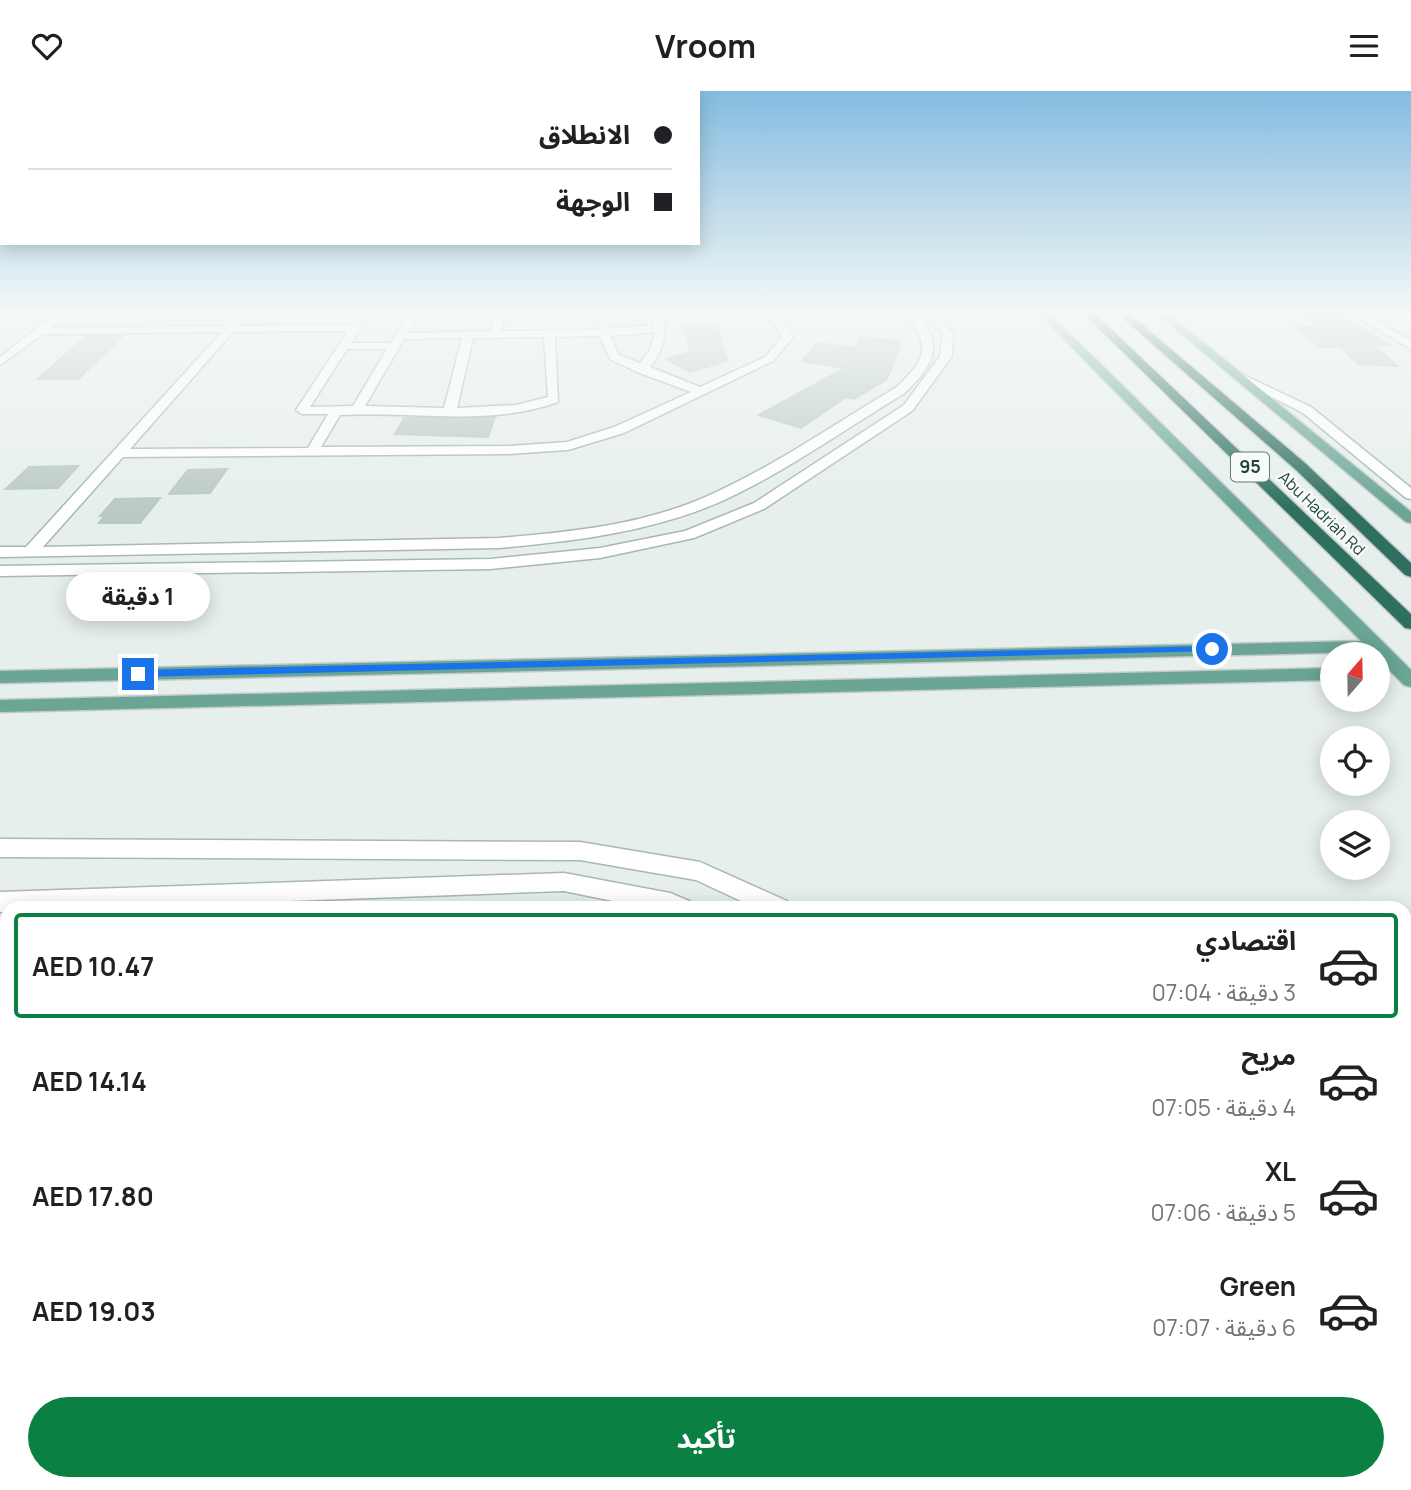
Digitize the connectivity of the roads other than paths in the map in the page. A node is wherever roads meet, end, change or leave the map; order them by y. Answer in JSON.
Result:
{"nodes":[{"id":1,"x":187,"y":377,"type":"edge"},
{"id":2,"x":324,"y":377,"type":"edge"},
{"id":3,"x":377,"y":377,"type":"edge"},
{"id":4,"x":458,"y":377,"type":"edge"},
{"id":5,"x":552,"y":377,"type":"edge"},
{"id":6,"x":661,"y":377,"type":"edge"},
{"id":7,"x":730,"y":377,"type":"edge"},
{"id":8,"x":915,"y":377,"type":"edge"},
{"id":9,"x":930,"y":377,"type":"edge"},
{"id":10,"x":1107,"y":377,"type":"edge"},
{"id":11,"x":1155,"y":377,"type":"edge"},
{"id":12,"x":1197,"y":377,"type":"edge"},
{"id":13,"x":1239,"y":377,"type":"edge"},
{"id":14,"x":1242,"y":377,"type":"edge"},
{"id":15,"x":700,"y":391,"type":"junction"},
{"id":16,"x":357,"y":410,"type":"junction"},
{"id":17,"x":450,"y":410,"type":"junction"},
{"id":18,"x":336,"y":411,"type":"junction"},
{"id":19,"x":312,"y":451,"type":"junction"},
{"id":20,"x":119,"y":453,"type":"junction"},
{"id":21,"x":1411,"y":495,"type":"edge"},
{"id":22,"x":1411,"y":519,"type":"edge"},
{"id":23,"x":0,"y":552,"type":"edge"},
{"id":24,"x":30,"y":552,"type":"junction"},
{"id":25,"x":0,"y":571,"type":"edge"},
{"id":26,"x":1411,"y":572,"type":"edge"},
{"id":27,"x":1411,"y":624,"type":"edge"},
{"id":28,"x":1373,"y":642,"type":"edge"},
{"id":29,"x":1320,"y":647,"type":"edge"},
{"id":30,"x":1390,"y":659,"type":"edge"},
{"id":31,"x":1320,"y":674,"type":"edge"},
{"id":32,"x":1390,"y":675,"type":"edge"},
{"id":33,"x":0,"y":677,"type":"edge"},
{"id":34,"x":1408,"y":677,"type":"edge"},
{"id":35,"x":0,"y":706,"type":"edge"},
{"id":36,"x":0,"y":848,"type":"edge"},
{"id":37,"x":163,"y":901,"type":"edge"},
{"id":38,"x":660,"y":901,"type":"edge"},
{"id":39,"x":764,"y":901,"type":"edge"}],
"edges":[{"from":1,"to":20,"type":"street"},
{"from":2,"to":18,"type":"street"},
{"from":3,"to":16,"type":"street"},
{"from":4,"to":17,"type":"street"},
{"from":5,"to":17,"type":"street"},
{"from":6,"to":15,"type":"street"},
{"from":7,"to":15,"type":"street"},
{"from":8,"to":24,"type":"street"},
{"from":9,"to":25,"type":"street"},
{"from":10,"to":28,"type":"main road"},
{"from":11,"to":27,"type":"highway","name":"Abu Hadriah Rd","number":"95"},
{"from":12,"to":26,"type":"highway","name":"Abu Hadriah Rd","number":"95"},
{"from":13,"to":22,"type":"main road"},
{"from":14,"to":21,"type":"street"},
{"from":15,"to":19,"type":"street"},
{"from":16,"to":17,"type":"street"},
{"from":16,"to":18,"type":"street"},
{"from":18,"to":19,"type":"street"},
{"from":19,"to":20,"type":"street"},
{"from":20,"to":24,"type":"street"},
{"from":23,"to":24,"type":"street"},
{"from":29,"to":33,"type":"main road"},
{"from":30,"to":34,"type":"main road"},
{"from":31,"to":35,"type":"main road"},
{"from":32,"to":34,"type":"main road"},
{"from":36,"to":39,"type":"street"},
{"from":37,"to":38,"type":"street"}]}
